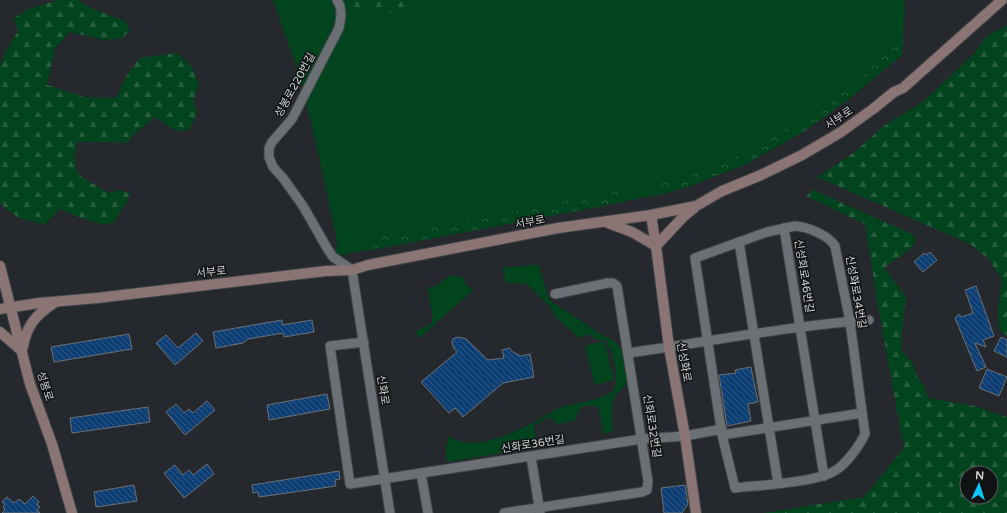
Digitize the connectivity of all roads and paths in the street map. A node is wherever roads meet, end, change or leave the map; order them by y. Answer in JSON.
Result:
{"nodes":[{"id":1,"x":337,"y":0,"type":"edge"},
{"id":2,"x":1002,"y":0,"type":"edge"},
{"id":3,"x":696,"y":206,"type":"junction"},
{"id":4,"x":651,"y":215,"type":"junction"},
{"id":5,"x":607,"y":222,"type":"junction"},
{"id":6,"x":784,"y":228,"type":"junction"},
{"id":7,"x":739,"y":242,"type":"junction"},
{"id":8,"x":656,"y":246,"type":"junction"},
{"id":9,"x":0,"y":266,"type":"edge"},
{"id":10,"x":352,"y":270,"type":"junction"},
{"id":11,"x":555,"y":294,"type":"dead end"},
{"id":12,"x":56,"y":302,"type":"junction"},
{"id":13,"x":12,"y":307,"type":"junction"},
{"id":14,"x":0,"y":309,"type":"edge"},
{"id":15,"x":869,"y":320,"type":"dead end"},
{"id":16,"x":850,"y":322,"type":"junction"},
{"id":17,"x":800,"y":327,"type":"junction"},
{"id":18,"x":0,"y":332,"type":"edge"},
{"id":19,"x":754,"y":334,"type":"junction"},
{"id":20,"x":364,"y":342,"type":"junction"},
{"id":21,"x":708,"y":342,"type":"junction"},
{"id":22,"x":669,"y":347,"type":"junction"},
{"id":23,"x":22,"y":351,"type":"junction"},
{"id":24,"x":628,"y":352,"type":"junction"},
{"id":25,"x":862,"y":413,"type":"junction"},
{"id":26,"x":815,"y":420,"type":"junction"},
{"id":27,"x":769,"y":428,"type":"junction"},
{"id":28,"x":722,"y":432,"type":"junction"},
{"id":29,"x":686,"y":436,"type":"junction"},
{"id":30,"x":642,"y":439,"type":"junction"},
{"id":31,"x":531,"y":457,"type":"junction"},
{"id":32,"x":421,"y":473,"type":"junction"},
{"id":33,"x":824,"y":476,"type":"junction"},
{"id":34,"x":385,"y":478,"type":"junction"},
{"id":35,"x":778,"y":483,"type":"junction"},
{"id":36,"x":540,"y":510,"type":"edge"},
{"id":37,"x":72,"y":513,"type":"edge"},
{"id":38,"x":390,"y":513,"type":"edge"},
{"id":39,"x":428,"y":513,"type":"edge"},
{"id":40,"x":504,"y":513,"type":"edge"},
{"id":41,"x":696,"y":513,"type":"edge"}],
"edges":[{"from":1,"to":10,"type":"street","name":"성봉로220번길"},
{"from":2,"to":3,"type":"main road","name":"서부로"},
{"from":3,"to":4,"type":"main road","name":"서부로"},
{"from":3,"to":8,"type":"main road"},
{"from":4,"to":5,"type":"main road","name":"서부로"},
{"from":4,"to":8,"type":"main road","name":"신성화로"},
{"from":5,"to":8,"type":"main road"},
{"from":5,"to":10,"type":"main road","name":"서부로"},
{"from":6,"to":7,"type":"street","name":"신성화로34번길"},
{"from":6,"to":16,"type":"street","name":"신성화로34번길"},
{"from":6,"to":17,"type":"street","name":"신성화로46번길"},
{"from":7,"to":19,"type":"street"},
{"from":7,"to":21,"type":"street","name":"신성화로34번길"},
{"from":8,"to":22,"type":"main road","name":"신성화로"},
{"from":9,"to":13,"type":"main road","name":"성봉로"},
{"from":10,"to":12,"type":"main road","name":"서부로"},
{"from":10,"to":20,"type":"street","name":"신화로"},
{"from":11,"to":24,"type":"street","name":"신화로32번길"},
{"from":12,"to":13,"type":"main road","name":"서부로"},
{"from":12,"to":23,"type":"main road"},
{"from":13,"to":14,"type":"main road","name":"서부로"},
{"from":13,"to":23,"type":"main road","name":"성봉로"},
{"from":15,"to":16,"type":"street","name":"신성화로46번길"},
{"from":16,"to":17,"type":"street","name":"신성화로46번길"},
{"from":16,"to":25,"type":"street","name":"신성화로34번길"},
{"from":17,"to":19,"type":"street","name":"신성화로46번길"},
{"from":17,"to":26,"type":"street","name":"신성화로46번길"},
{"from":18,"to":23,"type":"main road"},
{"from":19,"to":21,"type":"street","name":"신성화로46번길"},
{"from":19,"to":27,"type":"street"},
{"from":20,"to":34,"type":"street","name":"신화로"},
{"from":20,"to":34,"type":"street","name":"신화로36번길"},
{"from":21,"to":22,"type":"street","name":"신성화로46번길"},
{"from":21,"to":28,"type":"street"},
{"from":22,"to":24,"type":"street","name":"신성화로46번길"},
{"from":22,"to":29,"type":"main road","name":"신성화로"},
{"from":23,"to":37,"type":"main road","name":"성봉로"},
{"from":24,"to":30,"type":"street","name":"신화로32번길"},
{"from":25,"to":26,"type":"street","name":"신화로36번길"},
{"from":25,"to":33,"type":"street","name":"신성화로34번길"},
{"from":26,"to":27,"type":"street","name":"신화로36번길"},
{"from":26,"to":33,"type":"street"},
{"from":27,"to":28,"type":"street","name":"신화로36번길"},
{"from":27,"to":35,"type":"street"},
{"from":28,"to":29,"type":"street","name":"신화로36번길"},
{"from":28,"to":35,"type":"street","name":"신성화로34번길"},
{"from":29,"to":30,"type":"street","name":"신화로36번길"},
{"from":29,"to":41,"type":"main road","name":"신성화로"},
{"from":30,"to":31,"type":"street","name":"신화로36번길"},
{"from":30,"to":36,"type":"street","name":"신화로32번길"},
{"from":31,"to":32,"type":"street","name":"신화로36번길"},
{"from":31,"to":36,"type":"street"},
{"from":32,"to":34,"type":"street","name":"신화로36번길"},
{"from":32,"to":39,"type":"street"},
{"from":33,"to":35,"type":"street","name":"신성화로34번길"},
{"from":34,"to":38,"type":"street","name":"신화로"},
{"from":36,"to":40,"type":"street","name":"신화로32번길"}]}
